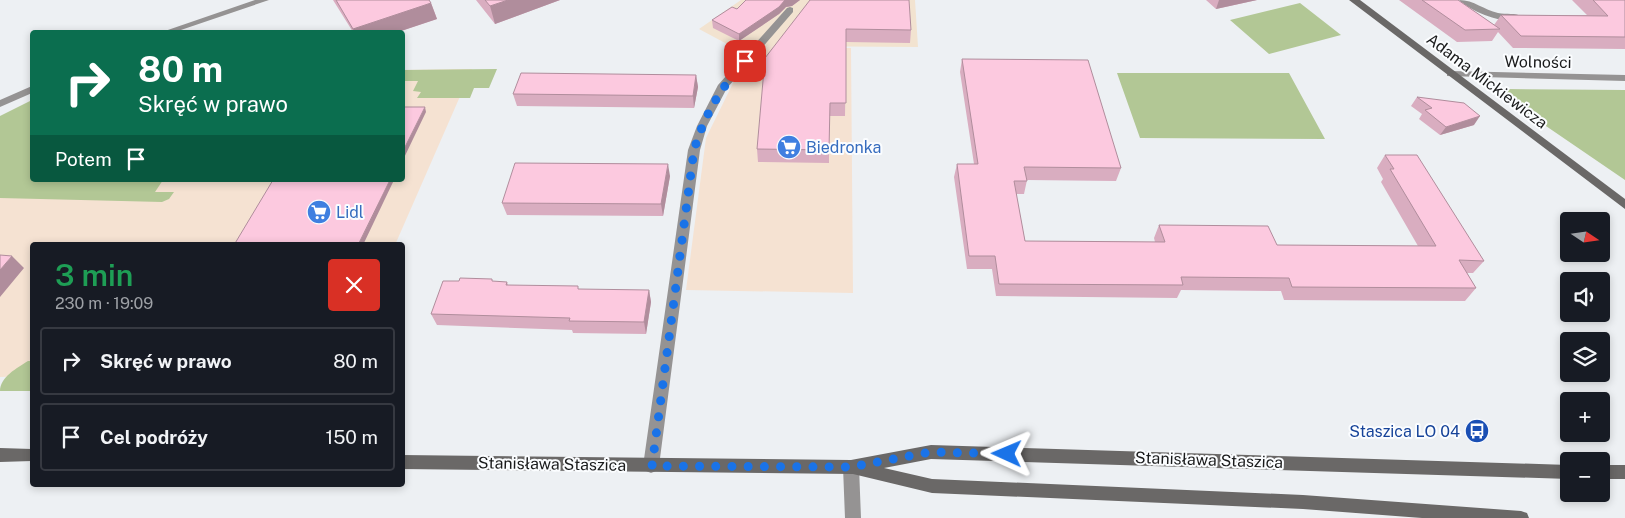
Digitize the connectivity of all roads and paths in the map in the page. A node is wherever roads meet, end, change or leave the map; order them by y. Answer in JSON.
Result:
{"nodes":[{"id":1,"x":264,"y":0,"type":"edge"},
{"id":2,"x":1354,"y":0,"type":"edge"},
{"id":3,"x":1464,"y":0,"type":"edge"},
{"id":4,"x":790,"y":10,"type":"dead end"},
{"id":5,"x":1531,"y":17,"type":"edge"},
{"id":6,"x":173,"y":30,"type":"edge"},
{"id":7,"x":1451,"y":74,"type":"junction"},
{"id":8,"x":1625,"y":78,"type":"edge"},
{"id":9,"x":30,"y":90,"type":"edge"},
{"id":10,"x":0,"y":104,"type":"edge"},
{"id":11,"x":1601,"y":189,"type":"junction"},
{"id":12,"x":1625,"y":205,"type":"edge"},
{"id":13,"x":1625,"y":211,"type":"edge"},
{"id":14,"x":0,"y":455,"type":"edge"},
{"id":15,"x":30,"y":455,"type":"edge"},
{"id":16,"x":405,"y":462,"type":"edge"},
{"id":17,"x":652,"y":466,"type":"junction"},
{"id":18,"x":851,"y":467,"type":"junction"},
{"id":19,"x":1560,"y":472,"type":"edge"},
{"id":20,"x":1610,"y":472,"type":"edge"},
{"id":21,"x":1625,"y":472,"type":"edge"},
{"id":22,"x":853,"y":518,"type":"edge"},
{"id":23,"x":1521,"y":518,"type":"edge"}],
"edges":[{"from":1,"to":6,"type":"street"},
{"from":2,"to":7,"type":"main road","name":"Adama Mickiewicza"},
{"from":3,"to":5,"type":"street"},
{"from":4,"to":17,"type":"street"},
{"from":7,"to":8,"type":"street","name":"Wolności"},
{"from":7,"to":11,"type":"main road","name":"Adama Mickiewicza"},
{"from":9,"to":10,"type":"street"},
{"from":11,"to":12,"type":"main road","name":"Adama Mickiewicza"},
{"from":11,"to":13,"type":"main road","name":"Adama Mickiewicza"},
{"from":14,"to":15,"type":"main road"},
{"from":16,"to":17,"type":"main road","name":"Stanisława Staszica"},
{"from":17,"to":18,"type":"main road","name":"Stanisława Staszica"},
{"from":18,"to":19,"type":"main road","name":"Stanisława Staszica"},
{"from":18,"to":22,"type":"street"},
{"from":18,"to":23,"type":"main road","name":"Stanisława Staszica"},
{"from":20,"to":21,"type":"main road"}]}
